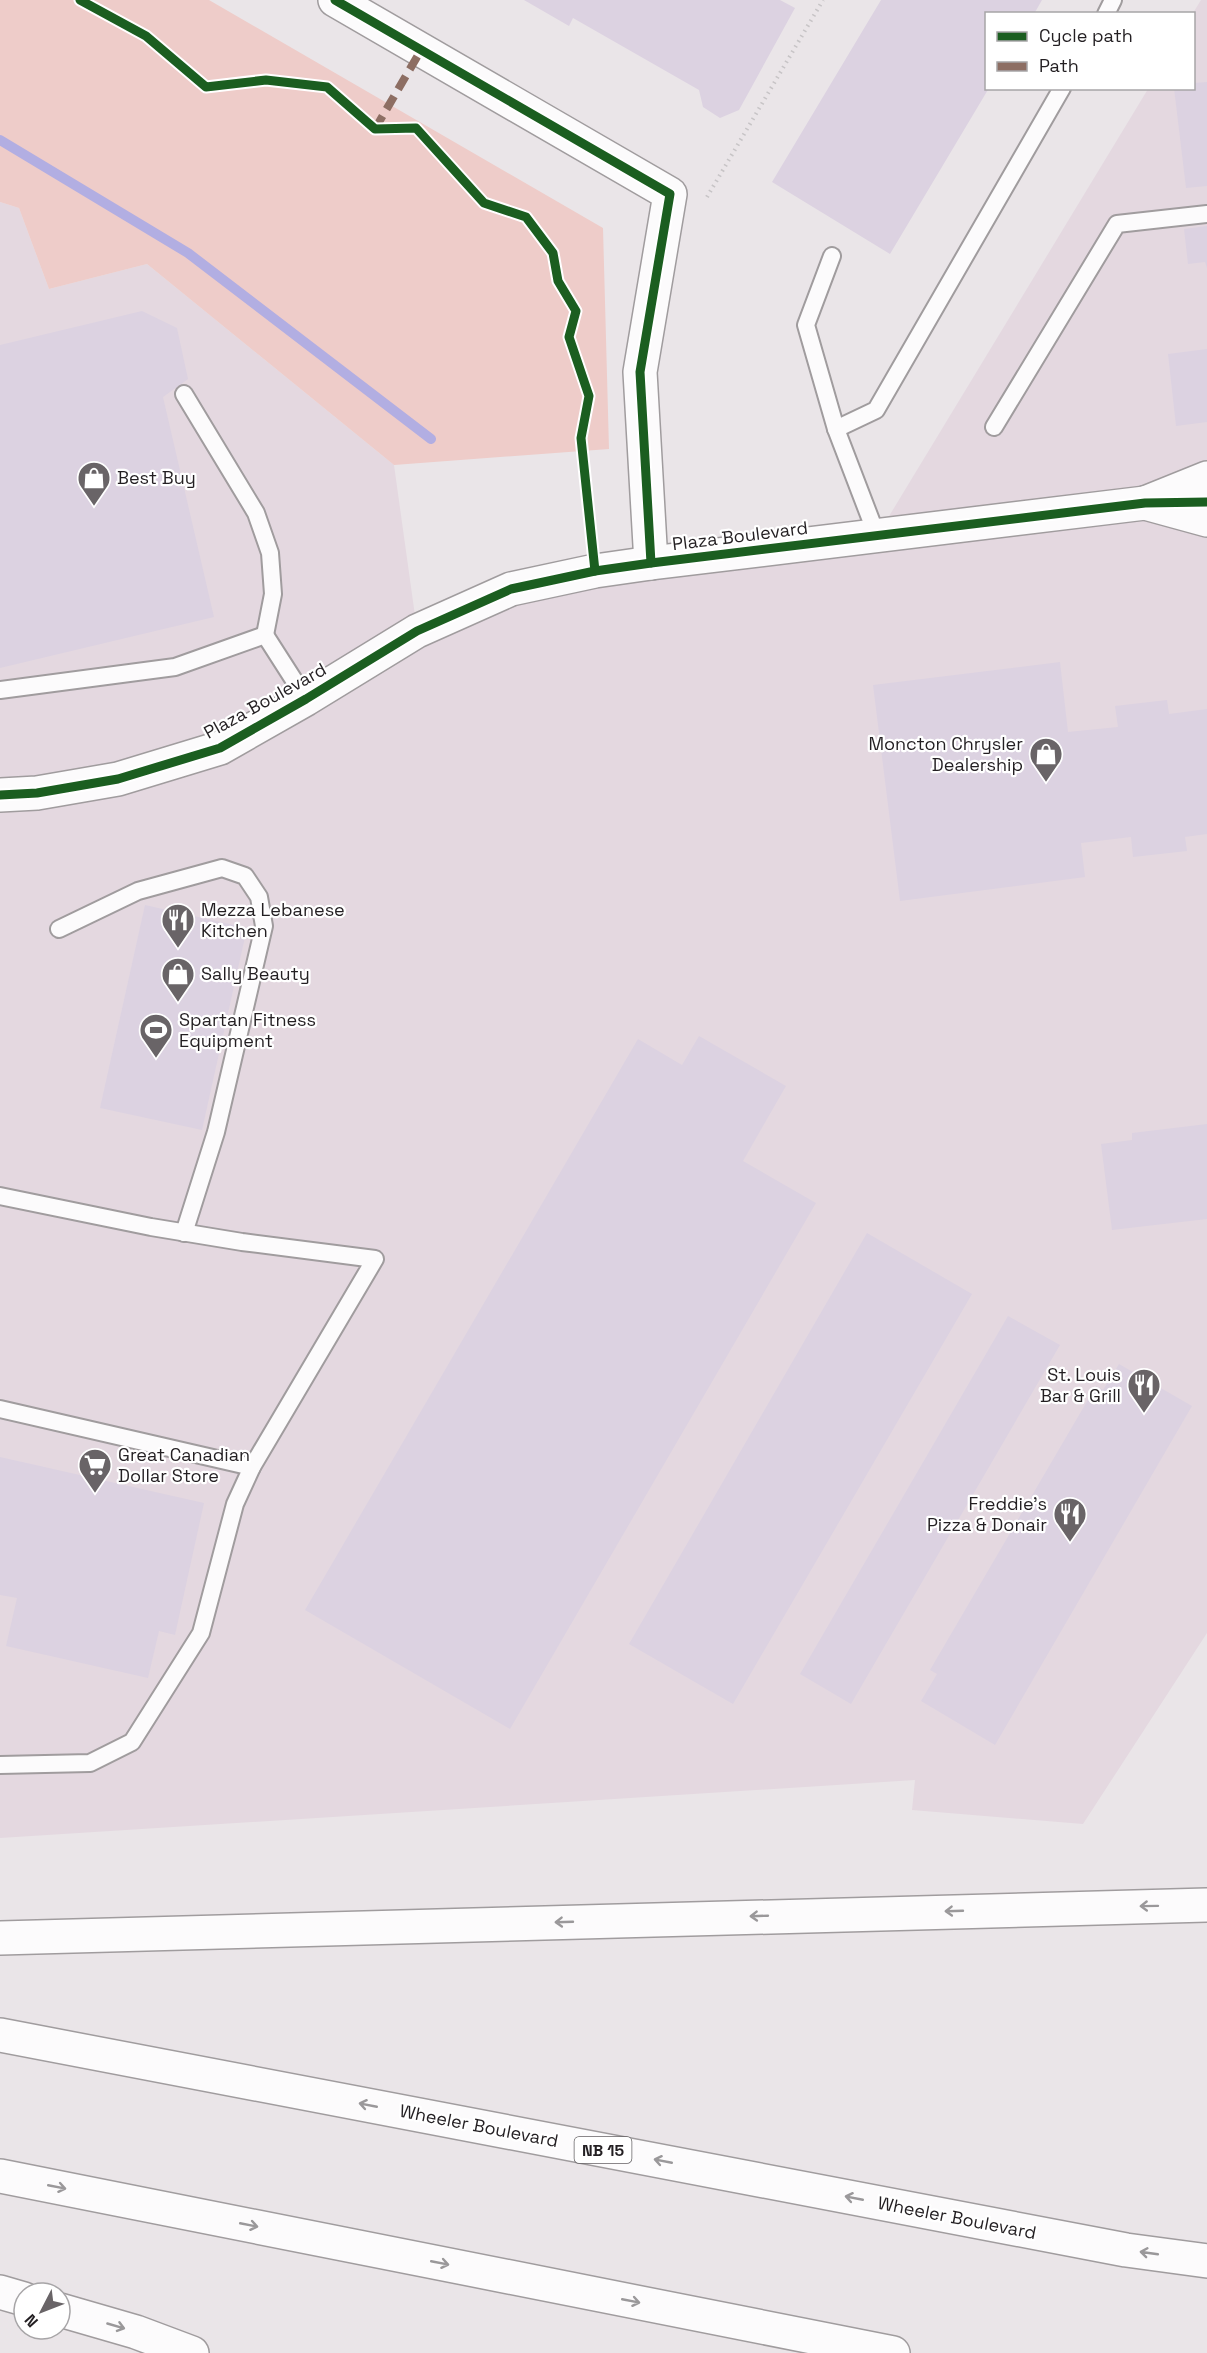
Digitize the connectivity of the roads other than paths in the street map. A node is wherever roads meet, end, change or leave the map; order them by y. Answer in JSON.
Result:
{"nodes":[{"id":1,"x":335,"y":0,"type":"edge"},
{"id":2,"x":1061,"y":90,"type":"edge"},
{"id":3,"x":1207,"y":214,"type":"edge"},
{"id":4,"x":832,"y":256,"type":"dead end"},
{"id":5,"x":184,"y":394,"type":"dead end"},
{"id":6,"x":994,"y":427,"type":"dead end"},
{"id":7,"x":836,"y":429,"type":"junction"},
{"id":8,"x":1207,"y":478,"type":"edge"},
{"id":9,"x":1207,"y":502,"type":"edge"},
{"id":10,"x":1144,"y":503,"type":"junction"},
{"id":11,"x":1207,"y":520,"type":"edge"},
{"id":12,"x":877,"y":536,"type":"junction"},
{"id":13,"x":651,"y":563,"type":"junction"},
{"id":14,"x":265,"y":635,"type":"junction"},
{"id":15,"x":0,"y":690,"type":"edge"},
{"id":16,"x":306,"y":699,"type":"junction"},
{"id":17,"x":0,"y":795,"type":"edge"},
{"id":18,"x":59,"y":929,"type":"dead end"},
{"id":19,"x":0,"y":1196,"type":"edge"},
{"id":20,"x":184,"y":1233,"type":"junction"},
{"id":21,"x":0,"y":1409,"type":"edge"},
{"id":22,"x":252,"y":1467,"type":"junction"},
{"id":23,"x":0,"y":1765,"type":"edge"},
{"id":24,"x":1207,"y":1905,"type":"edge"},
{"id":25,"x":0,"y":1938,"type":"edge"},
{"id":26,"x":0,"y":2035,"type":"edge"},
{"id":27,"x":0,"y":2176,"type":"edge"},
{"id":28,"x":1207,"y":2261,"type":"edge"},
{"id":29,"x":72,"y":2313,"type":"edge"},
{"id":30,"x":192,"y":2353,"type":"edge"},
{"id":31,"x":893,"y":2353,"type":"edge"}],
"edges":[{"from":1,"to":13,"type":"main road"},
{"from":2,"to":7,"type":"lane"},
{"from":3,"to":6,"type":"lane"},
{"from":4,"to":7,"type":"lane"},
{"from":5,"to":14,"type":"lane"},
{"from":7,"to":12,"type":"lane"},
{"from":8,"to":10,"type":"main road"},
{"from":9,"to":10,"type":"main road","name":"Plaza Boulevard"},
{"from":10,"to":11,"type":"main road"},
{"from":10,"to":12,"type":"main road","name":"Plaza Boulevard"},
{"from":12,"to":13,"type":"main road","name":"Plaza Boulevard"},
{"from":13,"to":16,"type":"main road","name":"Plaza Boulevard"},
{"from":14,"to":15,"type":"lane"},
{"from":14,"to":16,"type":"lane"},
{"from":16,"to":17,"type":"main road","name":"Plaza Boulevard"},
{"from":18,"to":20,"type":"lane"},
{"from":19,"to":20,"type":"lane"},
{"from":20,"to":22,"type":"lane"},
{"from":21,"to":22,"type":"lane"},
{"from":22,"to":23,"type":"lane"},
{"from":24,"to":25,"type":"main road","one_way":true},
{"from":28,"to":26,"type":"main road","name":"Wheeler Boulevard","number":"NB 15","one_way":true},
{"from":27,"to":31,"type":"main road","one_way":true},
{"from":29,"to":30,"type":"main road","one_way":true}]}
